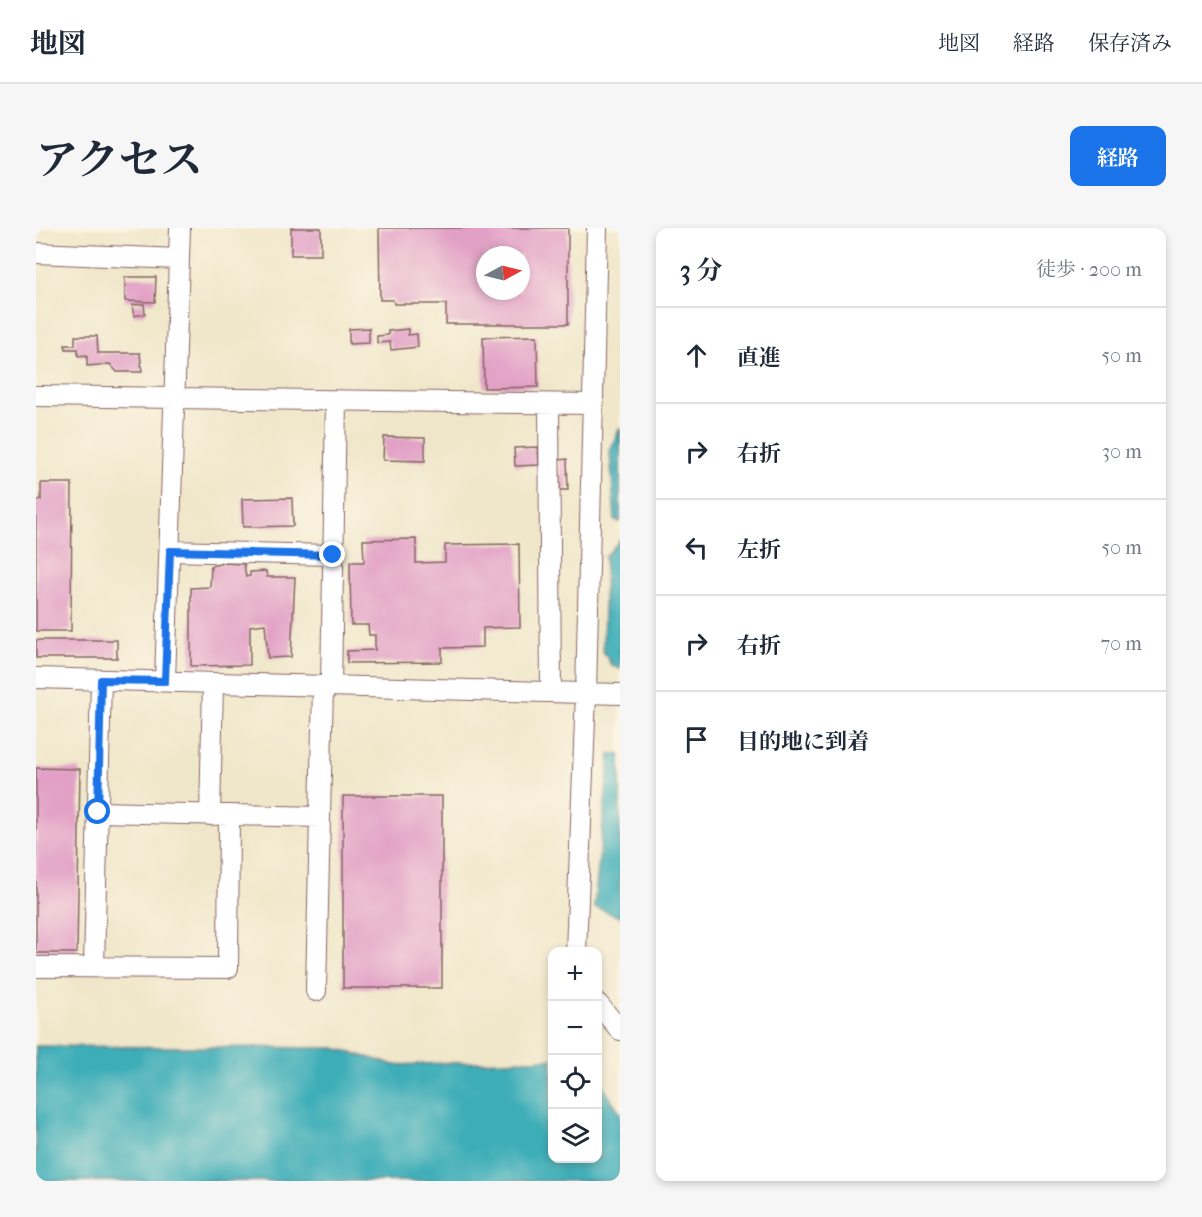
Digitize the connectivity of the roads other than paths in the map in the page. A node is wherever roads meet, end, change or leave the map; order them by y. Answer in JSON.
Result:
{"nodes":[{"id":1,"x":180,"y":228,"type":"edge"},
{"id":2,"x":597,"y":228,"type":"edge"},
{"id":3,"x":36,"y":253,"type":"edge"},
{"id":4,"x":179,"y":259,"type":"junction"},
{"id":5,"x":36,"y":396,"type":"edge"},
{"id":6,"x":176,"y":398,"type":"junction"},
{"id":7,"x":336,"y":401,"type":"junction"},
{"id":8,"x":549,"y":404,"type":"junction"},
{"id":9,"x":592,"y":404,"type":"junction"},
{"id":10,"x":170,"y":551,"type":"junction"},
{"id":11,"x":333,"y":555,"type":"junction"},
{"id":12,"x":36,"y":678,"type":"edge"},
{"id":13,"x":101,"y":680,"type":"junction"},
{"id":14,"x":165,"y":681,"type":"junction"},
{"id":15,"x":213,"y":683,"type":"junction"},
{"id":16,"x":327,"y":686,"type":"junction"},
{"id":17,"x":551,"y":692,"type":"junction"},
{"id":18,"x":586,"y":693,"type":"junction"},
{"id":19,"x":620,"y":694,"type":"edge"},
{"id":20,"x":98,"y":812,"type":"junction"},
{"id":21,"x":220,"y":815,"type":"junction"},
{"id":22,"x":320,"y":817,"type":"junction"},
{"id":23,"x":576,"y":947,"type":"edge"},
{"id":24,"x":36,"y":967,"type":"edge"},
{"id":25,"x":94,"y":967,"type":"junction"},
{"id":26,"x":316,"y":991,"type":"dead end"},
{"id":27,"x":602,"y":1010,"type":"edge"},
{"id":28,"x":620,"y":1030,"type":"edge"}],
"edges":[{"from":1,"to":4,"type":"lane"},
{"from":2,"to":9,"type":"lane"},
{"from":3,"to":4,"type":"lane"},
{"from":4,"to":6,"type":"lane"},
{"from":5,"to":6,"type":"lane"},
{"from":6,"to":7,"type":"lane"},
{"from":6,"to":10,"type":"lane"},
{"from":7,"to":8,"type":"lane"},
{"from":7,"to":11,"type":"lane"},
{"from":8,"to":9,"type":"lane"},
{"from":8,"to":17,"type":"lane"},
{"from":9,"to":18,"type":"lane"},
{"from":10,"to":11,"type":"lane"},
{"from":10,"to":14,"type":"lane"},
{"from":11,"to":16,"type":"lane"},
{"from":12,"to":13,"type":"lane"},
{"from":13,"to":14,"type":"lane"},
{"from":13,"to":20,"type":"lane"},
{"from":14,"to":15,"type":"lane"},
{"from":15,"to":16,"type":"lane"},
{"from":15,"to":21,"type":"lane"},
{"from":16,"to":17,"type":"lane"},
{"from":16,"to":22,"type":"lane"},
{"from":17,"to":18,"type":"lane"},
{"from":18,"to":19,"type":"lane"},
{"from":18,"to":23,"type":"lane"},
{"from":20,"to":21,"type":"lane"},
{"from":20,"to":25,"type":"lane"},
{"from":21,"to":22,"type":"lane"},
{"from":21,"to":25,"type":"lane"},
{"from":22,"to":26,"type":"lane"},
{"from":24,"to":25,"type":"lane"},
{"from":27,"to":28,"type":"lane"}]}
